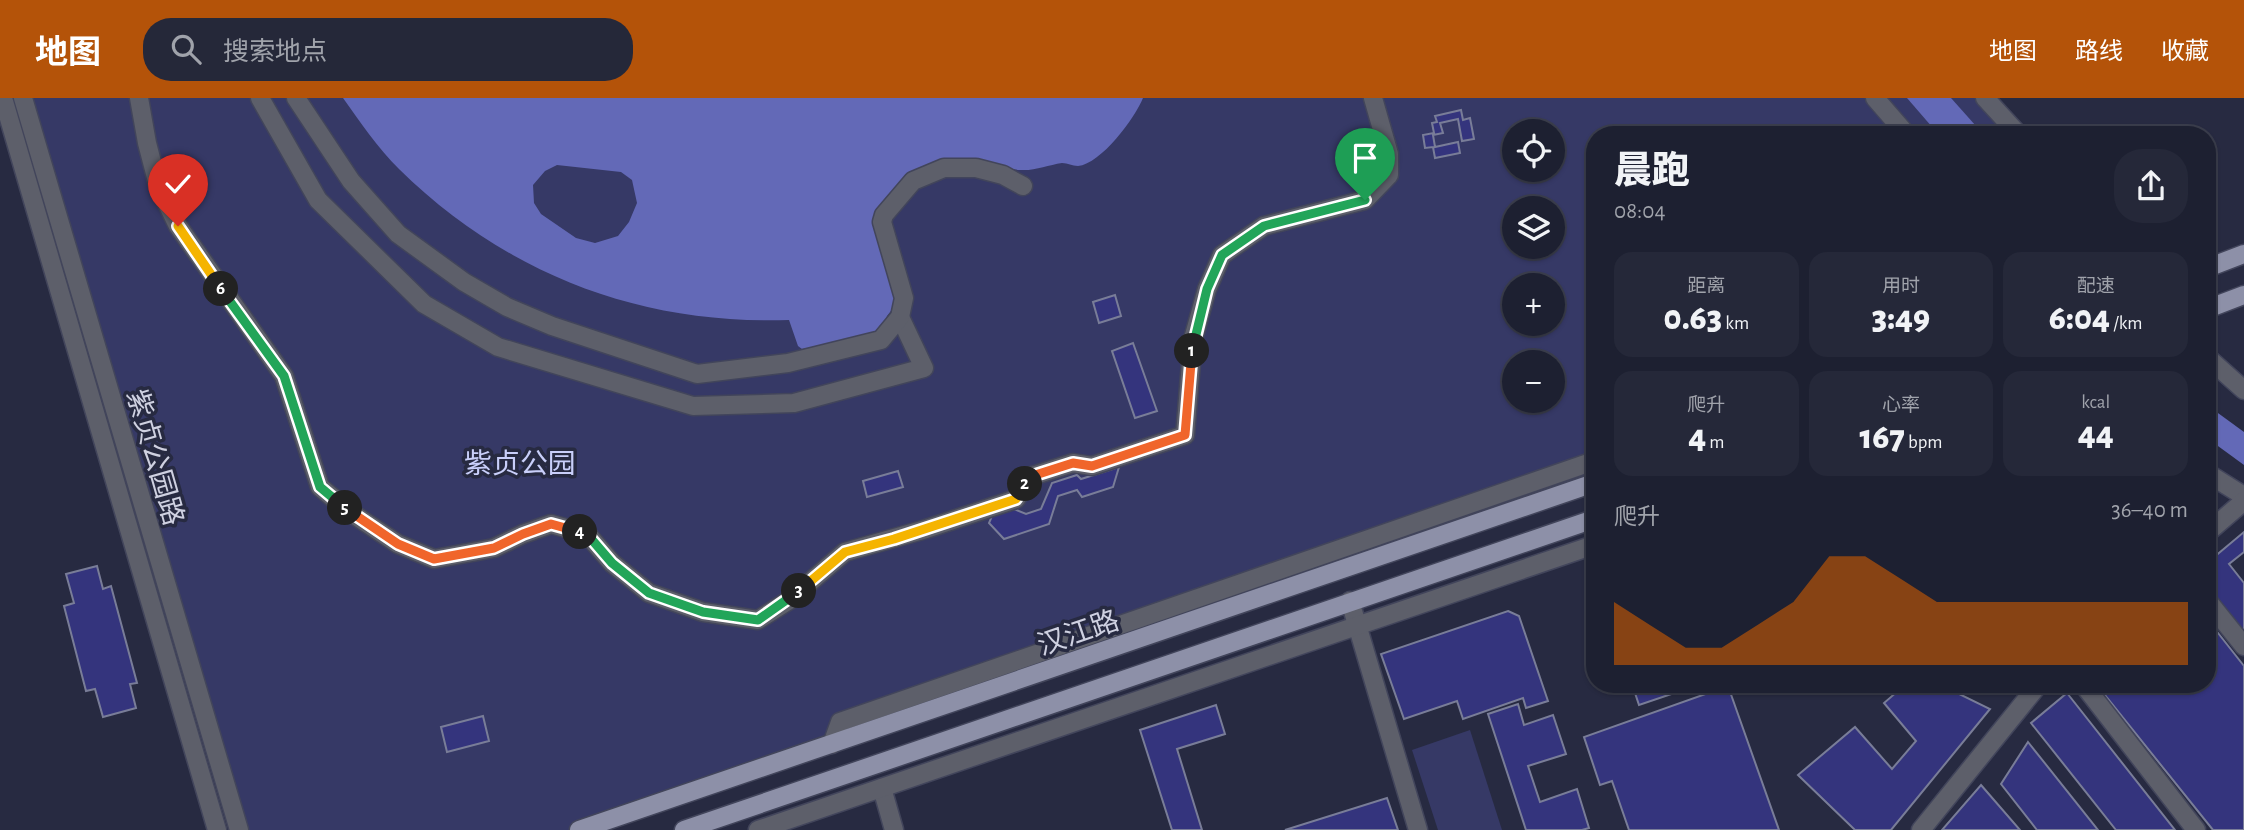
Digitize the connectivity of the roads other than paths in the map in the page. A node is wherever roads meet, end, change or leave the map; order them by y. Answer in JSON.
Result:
{"nodes":[{"id":1,"x":3,"y":98,"type":"edge"},
{"id":2,"x":23,"y":98,"type":"edge"},
{"id":3,"x":139,"y":98,"type":"edge"},
{"id":4,"x":260,"y":98,"type":"edge"},
{"id":5,"x":296,"y":98,"type":"edge"},
{"id":6,"x":1373,"y":98,"type":"edge"},
{"id":7,"x":1875,"y":98,"type":"edge"},
{"id":8,"x":1985,"y":98,"type":"edge"},
{"id":9,"x":31,"y":126,"type":"junction"},
{"id":10,"x":1899,"y":126,"type":"edge"},
{"id":11,"x":2011,"y":126,"type":"edge"},
{"id":12,"x":6,"y":133,"type":"edge"},
{"id":13,"x":1023,"y":186,"type":"dead end"},
{"id":14,"x":2244,"y":254,"type":"edge"},
{"id":15,"x":2216,"y":265,"type":"edge"},
{"id":16,"x":2244,"y":295,"type":"edge"},
{"id":17,"x":2216,"y":306,"type":"edge"},
{"id":18,"x":900,"y":317,"type":"junction"},
{"id":19,"x":2216,"y":365,"type":"edge"},
{"id":20,"x":2244,"y":390,"type":"edge"},
{"id":21,"x":1586,"y":464,"type":"edge"},
{"id":22,"x":2216,"y":479,"type":"edge"},
{"id":23,"x":1586,"y":487,"type":"edge"},
{"id":24,"x":2244,"y":499,"type":"edge"},
{"id":25,"x":1586,"y":522,"type":"edge"},
{"id":26,"x":2216,"y":525,"type":"edge"},
{"id":27,"x":1586,"y":548,"type":"edge"},
{"id":28,"x":1350,"y":601,"type":"junction"},
{"id":29,"x":2216,"y":611,"type":"edge"},
{"id":30,"x":1358,"y":626,"type":"junction"},
{"id":31,"x":2244,"y":646,"type":"edge"},
{"id":32,"x":2032,"y":693,"type":"edge"},
{"id":33,"x":2090,"y":693,"type":"edge"},
{"id":34,"x":832,"y":744,"type":"junction"},
{"id":35,"x":882,"y":788,"type":"junction"},
{"id":36,"x":217,"y":830,"type":"edge"},
{"id":37,"x":239,"y":830,"type":"edge"},
{"id":38,"x":579,"y":830,"type":"edge"},
{"id":39,"x":684,"y":830,"type":"edge"},
{"id":40,"x":758,"y":830,"type":"edge"},
{"id":41,"x":894,"y":830,"type":"edge"},
{"id":42,"x":1418,"y":830,"type":"edge"},
{"id":43,"x":1921,"y":830,"type":"edge"},
{"id":44,"x":2196,"y":830,"type":"edge"}],
"edges":[{"from":1,"to":12,"type":"street","name":"紫贞公园路"},
{"from":2,"to":9,"type":"street","name":"紫贞公园路"},
{"from":3,"to":6,"type":"street"},
{"from":4,"to":18,"type":"street"},
{"from":5,"to":18,"type":"street"},
{"from":7,"to":10,"type":"street"},
{"from":8,"to":11,"type":"street"},
{"from":9,"to":12,"type":"street"},
{"from":9,"to":37,"type":"street","name":"紫贞公园路"},
{"from":12,"to":36,"type":"street","name":"紫贞公园路"},
{"from":13,"to":18,"type":"street"},
{"from":14,"to":15,"type":"main road"},
{"from":16,"to":17,"type":"main road"},
{"from":19,"to":20,"type":"street"},
{"from":21,"to":34,"type":"street"},
{"from":22,"to":24,"type":"street"},
{"from":23,"to":34,"type":"main road","name":"汉江路"},
{"from":24,"to":26,"type":"street"},
{"from":25,"to":28,"type":"main road"},
{"from":27,"to":30,"type":"street"},
{"from":28,"to":30,"type":"street"},
{"from":28,"to":39,"type":"main road"},
{"from":29,"to":31,"type":"street"},
{"from":30,"to":35,"type":"street"},
{"from":30,"to":42,"type":"street"},
{"from":32,"to":43,"type":"street"},
{"from":33,"to":44,"type":"street"},
{"from":34,"to":38,"type":"main road","name":"汉江路"},
{"from":35,"to":40,"type":"street"},
{"from":35,"to":41,"type":"street"}]}
